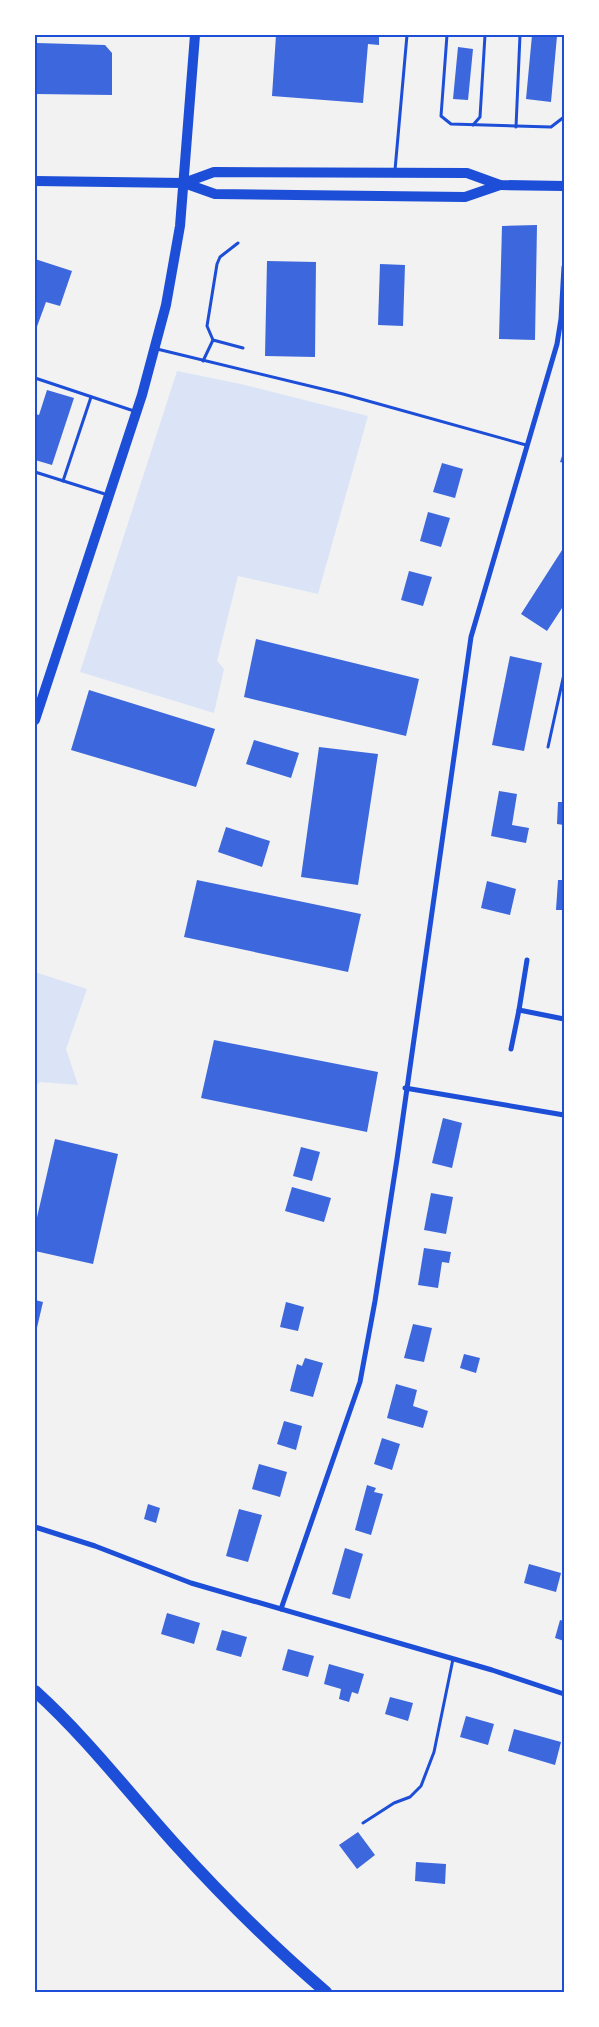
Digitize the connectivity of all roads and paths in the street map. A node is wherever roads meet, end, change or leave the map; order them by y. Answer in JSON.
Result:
{"nodes":[{"id":1,"x":195,"y":35,"type":"edge"},
{"id":2,"x":407,"y":35,"type":"edge"},
{"id":3,"x":446,"y":35,"type":"edge"},
{"id":4,"x":485,"y":35,"type":"edge"},
{"id":5,"x":520,"y":35,"type":"edge"},
{"id":6,"x":564,"y":117,"type":"edge"},
{"id":7,"x":473,"y":126,"type":"junction"},
{"id":8,"x":516,"y":127,"type":"junction"},
{"id":9,"x":395,"y":174,"type":"junction"},
{"id":10,"x":35,"y":181,"type":"edge"},
{"id":11,"x":184,"y":183,"type":"junction"},
{"id":12,"x":500,"y":185,"type":"junction"},
{"id":13,"x":564,"y":186,"type":"edge"},
{"id":14,"x":238,"y":244,"type":"dead end"},
{"id":15,"x":564,"y":267,"type":"edge"},
{"id":16,"x":213,"y":340,"type":"junction"},
{"id":17,"x":156,"y":348,"type":"junction"},
{"id":18,"x":244,"y":348,"type":"dead end"},
{"id":19,"x":203,"y":360,"type":"junction"},
{"id":20,"x":35,"y":378,"type":"edge"},
{"id":21,"x":91,"y":397,"type":"junction"},
{"id":22,"x":137,"y":412,"type":"junction"},
{"id":23,"x":526,"y":445,"type":"junction"},
{"id":24,"x":35,"y":472,"type":"edge"},
{"id":25,"x":63,"y":480,"type":"junction"},
{"id":26,"x":109,"y":495,"type":"junction"},
{"id":27,"x":564,"y":674,"type":"edge"},
{"id":28,"x":35,"y":720,"type":"edge"},
{"id":29,"x":548,"y":747,"type":"dead end"},
{"id":30,"x":527,"y":960,"type":"dead end"},
{"id":31,"x":519,"y":1010,"type":"junction"},
{"id":32,"x":564,"y":1018,"type":"edge"},
{"id":33,"x":511,"y":1049,"type":"dead end"},
{"id":34,"x":405,"y":1088,"type":"junction"},
{"id":35,"x":564,"y":1115,"type":"edge"},
{"id":36,"x":35,"y":1527,"type":"edge"},
{"id":37,"x":281,"y":1609,"type":"junction"},
{"id":38,"x":453,"y":1659,"type":"junction"},
{"id":39,"x":35,"y":1692,"type":"edge"},
{"id":40,"x":564,"y":1694,"type":"edge"},
{"id":41,"x":363,"y":1824,"type":"dead end"},
{"id":42,"x":326,"y":1992,"type":"edge"}],
"edges":[{"from":1,"to":11,"type":"main road"},
{"from":2,"to":9,"type":"lane"},
{"from":3,"to":7,"type":"lane"},
{"from":4,"to":7,"type":"lane"},
{"from":5,"to":8,"type":"lane"},
{"from":6,"to":8,"type":"lane"},
{"from":7,"to":8,"type":"lane"},
{"from":9,"to":11,"type":"main road"},
{"from":9,"to":12,"type":"main road"},
{"from":10,"to":11,"type":"main road"},
{"from":11,"to":12,"type":"main road"},
{"from":11,"to":17,"type":"main road"},
{"from":12,"to":13,"type":"main road"},
{"from":14,"to":16,"type":"lane"},
{"from":15,"to":23,"type":"street"},
{"from":16,"to":18,"type":"lane"},
{"from":16,"to":19,"type":"lane"},
{"from":17,"to":19,"type":"lane"},
{"from":17,"to":22,"type":"main road"},
{"from":19,"to":23,"type":"lane"},
{"from":20,"to":21,"type":"lane"},
{"from":21,"to":22,"type":"lane"},
{"from":21,"to":25,"type":"lane"},
{"from":22,"to":26,"type":"main road"},
{"from":23,"to":34,"type":"street"},
{"from":24,"to":25,"type":"lane"},
{"from":25,"to":26,"type":"lane"},
{"from":26,"to":28,"type":"main road"},
{"from":27,"to":29,"type":"lane"},
{"from":30,"to":31,"type":"street"},
{"from":31,"to":32,"type":"street"},
{"from":31,"to":33,"type":"street"},
{"from":34,"to":35,"type":"street"},
{"from":34,"to":37,"type":"street"},
{"from":36,"to":37,"type":"street"},
{"from":37,"to":38,"type":"street"},
{"from":38,"to":40,"type":"street"},
{"from":38,"to":41,"type":"lane"},
{"from":39,"to":42,"type":"highway"}]}
